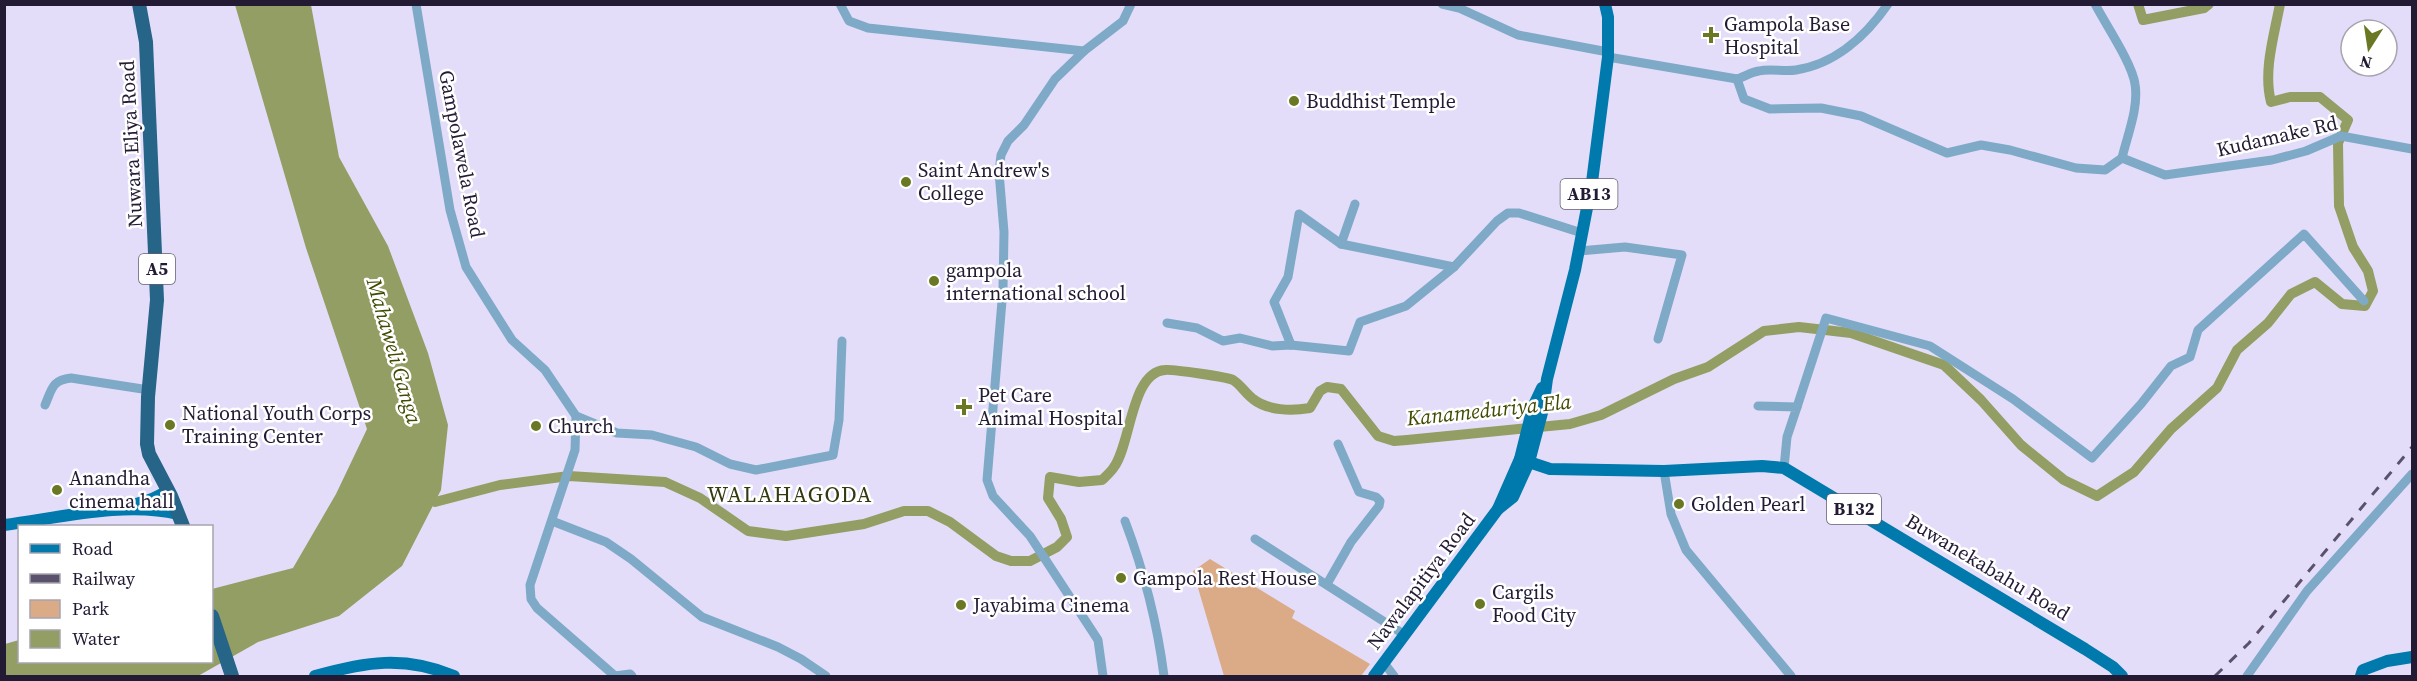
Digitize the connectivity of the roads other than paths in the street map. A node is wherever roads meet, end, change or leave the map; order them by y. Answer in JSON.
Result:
{"nodes":[{"id":1,"x":139,"y":4,"type":"edge"},
{"id":2,"x":416,"y":4,"type":"edge"},
{"id":3,"x":840,"y":4,"type":"edge"},
{"id":4,"x":1131,"y":4,"type":"edge"},
{"id":5,"x":1442,"y":4,"type":"edge"},
{"id":6,"x":1605,"y":4,"type":"edge"},
{"id":7,"x":1888,"y":4,"type":"edge"},
{"id":8,"x":2095,"y":4,"type":"edge"},
{"id":9,"x":1084,"y":51,"type":"junction"},
{"id":10,"x":1608,"y":54,"type":"junction"},
{"id":11,"x":1737,"y":80,"type":"junction"},
{"id":12,"x":2412,"y":149,"type":"edge"},
{"id":13,"x":2122,"y":158,"type":"junction"},
{"id":14,"x":1355,"y":204,"type":"dead end"},
{"id":15,"x":1582,"y":232,"type":"junction"},
{"id":16,"x":1341,"y":244,"type":"junction"},
{"id":17,"x":1579,"y":251,"type":"junction"},
{"id":18,"x":1454,"y":267,"type":"junction"},
{"id":19,"x":2364,"y":301,"type":"dead end"},
{"id":20,"x":1167,"y":323,"type":"dead end"},
{"id":21,"x":1658,"y":339,"type":"dead end"},
{"id":22,"x":842,"y":341,"type":"dead end"},
{"id":23,"x":1291,"y":345,"type":"junction"},
{"id":24,"x":149,"y":390,"type":"junction"},
{"id":25,"x":45,"y":405,"type":"dead end"},
{"id":26,"x":1758,"y":406,"type":"dead end"},
{"id":27,"x":1797,"y":406,"type":"junction"},
{"id":28,"x":576,"y":416,"type":"junction"},
{"id":29,"x":1338,"y":444,"type":"dead end"},
{"id":30,"x":1525,"y":459,"type":"junction"},
{"id":31,"x":1784,"y":468,"type":"junction"},
{"id":32,"x":1664,"y":471,"type":"junction"},
{"id":33,"x":2412,"y":474,"type":"edge"},
{"id":34,"x":168,"y":491,"type":"junction"},
{"id":35,"x":121,"y":509,"type":"junction"},
{"id":36,"x":180,"y":520,"type":"edge"},
{"id":37,"x":552,"y":521,"type":"junction"},
{"id":38,"x":1125,"y":522,"type":"dead end"},
{"id":39,"x":4,"y":525,"type":"edge"},
{"id":40,"x":1255,"y":539,"type":"dead end"},
{"id":41,"x":1327,"y":584,"type":"junction"},
{"id":42,"x":213,"y":619,"type":"edge"},
{"id":43,"x":1405,"y":635,"type":"junction"},
{"id":44,"x":2412,"y":657,"type":"edge"},
{"id":45,"x":1384,"y":663,"type":"junction"},
{"id":46,"x":232,"y":676,"type":"edge"},
{"id":47,"x":315,"y":676,"type":"edge"},
{"id":48,"x":454,"y":676,"type":"edge"},
{"id":49,"x":615,"y":676,"type":"edge"},
{"id":50,"x":632,"y":676,"type":"edge"},
{"id":51,"x":826,"y":676,"type":"edge"},
{"id":52,"x":1103,"y":676,"type":"edge"},
{"id":53,"x":1164,"y":676,"type":"edge"},
{"id":54,"x":1374,"y":676,"type":"edge"},
{"id":55,"x":1394,"y":676,"type":"edge"},
{"id":56,"x":1791,"y":676,"type":"edge"},
{"id":57,"x":2122,"y":676,"type":"edge"},
{"id":58,"x":2247,"y":676,"type":"edge"},
{"id":59,"x":2361,"y":676,"type":"edge"}],
"edges":[{"from":1,"to":24,"type":"highway","name":"Nuwara Eliya Road","number":"A5"},
{"from":2,"to":28,"type":"street","name":"Gampolawela Road"},
{"from":3,"to":9,"type":"street"},
{"from":4,"to":9,"type":"street"},
{"from":5,"to":10,"type":"street"},
{"from":6,"to":10,"type":"main road","number":"AB13"},
{"from":7,"to":11,"type":"street"},
{"from":8,"to":13,"type":"street"},
{"from":9,"to":52,"type":"street"},
{"from":10,"to":11,"type":"street"},
{"from":10,"to":15,"type":"main road","number":"AB13"},
{"from":11,"to":13,"type":"street"},
{"from":12,"to":13,"type":"street","name":"Kudamake Rd"},
{"from":14,"to":16,"type":"street"},
{"from":15,"to":17,"type":"main road","number":"AB13"},
{"from":15,"to":18,"type":"street"},
{"from":16,"to":18,"type":"street"},
{"from":16,"to":23,"type":"street"},
{"from":17,"to":21,"type":"street"},
{"from":17,"to":30,"type":"main road","name":"Nawalapitiya Road","number":"AB13"},
{"from":18,"to":23,"type":"street"},
{"from":19,"to":27,"type":"street"},
{"from":20,"to":23,"type":"street"},
{"from":22,"to":28,"type":"street"},
{"from":24,"to":25,"type":"street"},
{"from":24,"to":34,"type":"highway","name":"Nuwara Eliya Road","number":"A5"},
{"from":26,"to":27,"type":"street"},
{"from":27,"to":31,"type":"street"},
{"from":28,"to":37,"type":"street"},
{"from":29,"to":41,"type":"street"},
{"from":30,"to":32,"type":"main road","name":"Buwanekabahu Road","number":"B132"},
{"from":30,"to":43,"type":"main road","name":"Nawalapitiya Road","number":"AB13"},
{"from":31,"to":32,"type":"main road","name":"Buwanekabahu Road","number":"B132"},
{"from":31,"to":57,"type":"main road","name":"Buwanekabahu Road","number":"B132"},
{"from":32,"to":56,"type":"street"},
{"from":33,"to":58,"type":"street"},
{"from":34,"to":35,"type":"main road"},
{"from":34,"to":36,"type":"highway","name":"Nuwara Eliya Road","number":"A5"},
{"from":35,"to":36,"type":"main road"},
{"from":35,"to":39,"type":"main road"},
{"from":37,"to":49,"type":"street"},
{"from":37,"to":51,"type":"street"},
{"from":38,"to":53,"type":"street"},
{"from":40,"to":41,"type":"street"},
{"from":41,"to":43,"type":"street"},
{"from":42,"to":46,"type":"highway"},
{"from":43,"to":45,"type":"main road","name":"Nawalapitiya Road","number":"AB13"},
{"from":44,"to":59,"type":"main road"},
{"from":45,"to":54,"type":"main road","name":"Nawalapitiya Road","number":"AB13"},
{"from":45,"to":55,"type":"street"},
{"from":47,"to":48,"type":"main road"},
{"from":49,"to":50,"type":"street"}]}
